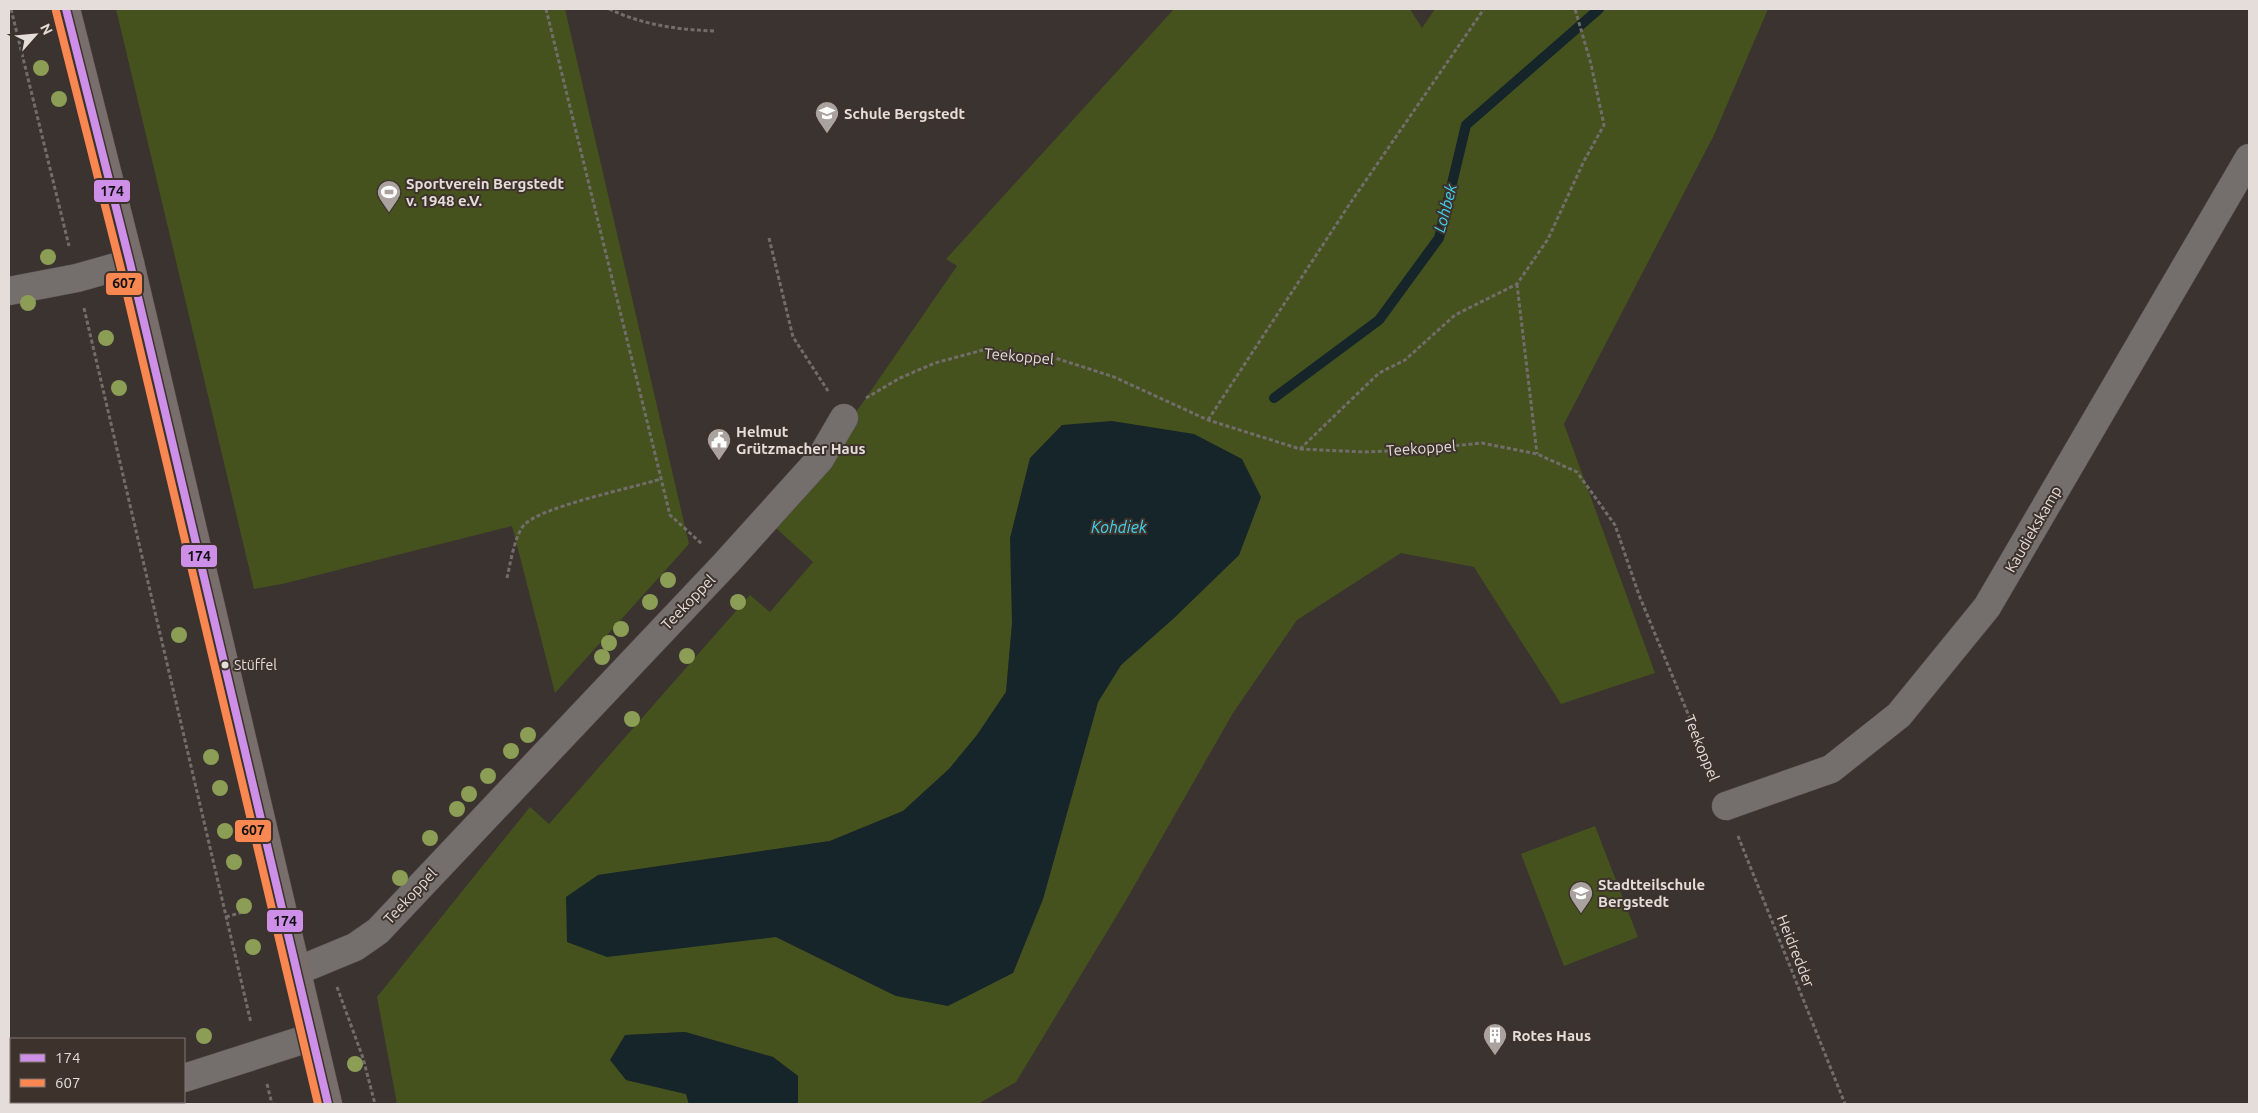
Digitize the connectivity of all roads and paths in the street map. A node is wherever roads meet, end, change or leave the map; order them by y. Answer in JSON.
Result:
{"nodes":[{"id":1,"x":11,"y":9,"type":"edge"},
{"id":2,"x":66,"y":9,"type":"edge"},
{"id":3,"x":546,"y":9,"type":"edge"},
{"id":4,"x":609,"y":9,"type":"edge"},
{"id":5,"x":1484,"y":9,"type":"edge"},
{"id":6,"x":1575,"y":9,"type":"edge"},
{"id":7,"x":716,"y":31,"type":"dead end"},
{"id":8,"x":2249,"y":158,"type":"edge"},
{"id":9,"x":769,"y":238,"type":"dead end"},
{"id":10,"x":130,"y":263,"type":"junction"},
{"id":11,"x":77,"y":278,"type":"junction"},
{"id":12,"x":1517,"y":284,"type":"junction"},
{"id":13,"x":9,"y":291,"type":"edge"},
{"id":14,"x":844,"y":418,"type":"junction"},
{"id":15,"x":1208,"y":420,"type":"junction"},
{"id":16,"x":1300,"y":450,"type":"junction"},
{"id":17,"x":1537,"y":454,"type":"junction"},
{"id":18,"x":661,"y":479,"type":"junction"},
{"id":19,"x":727,"y":562,"type":"junction"},
{"id":20,"x":507,"y":578,"type":"dead end"},
{"id":21,"x":1726,"y":806,"type":"junction"},
{"id":22,"x":297,"y":971,"type":"junction"},
{"id":23,"x":312,"y":1037,"type":"junction"},
{"id":24,"x":259,"y":1053,"type":"junction"},
{"id":25,"x":185,"y":1078,"type":"edge"},
{"id":26,"x":272,"y":1104,"type":"edge"},
{"id":27,"x":328,"y":1104,"type":"edge"},
{"id":28,"x":1845,"y":1104,"type":"edge"}],
"edges":[{"from":1,"to":11,"type":"path"},
{"from":2,"to":10,"type":"main road"},
{"from":3,"to":18,"type":"path"},
{"from":4,"to":7,"type":"path"},
{"from":5,"to":15,"type":"path"},
{"from":6,"to":12,"type":"path"},
{"from":8,"to":21,"type":"street","name":"Kaudiekskamp"},
{"from":9,"to":14,"type":"path"},
{"from":10,"to":11,"type":"street"},
{"from":10,"to":22,"type":"main road"},
{"from":11,"to":13,"type":"street"},
{"from":11,"to":24,"type":"path"},
{"from":12,"to":16,"type":"path"},
{"from":12,"to":17,"type":"path"},
{"from":14,"to":15,"type":"path","name":"Teekoppel"},
{"from":14,"to":19,"type":"street","name":"Teekoppel"},
{"from":15,"to":16,"type":"path","name":"Teekoppel"},
{"from":16,"to":17,"type":"path","name":"Teekoppel"},
{"from":17,"to":21,"type":"path","name":"Teekoppel"},
{"from":18,"to":19,"type":"path"},
{"from":18,"to":20,"type":"path"},
{"from":19,"to":22,"type":"street","name":"Teekoppel"},
{"from":21,"to":28,"type":"path","name":"Heidredder"},
{"from":22,"to":23,"type":"main road"},
{"from":23,"to":24,"type":"street"},
{"from":23,"to":27,"type":"main road"},
{"from":24,"to":25,"type":"street"},
{"from":24,"to":26,"type":"path"}]}
